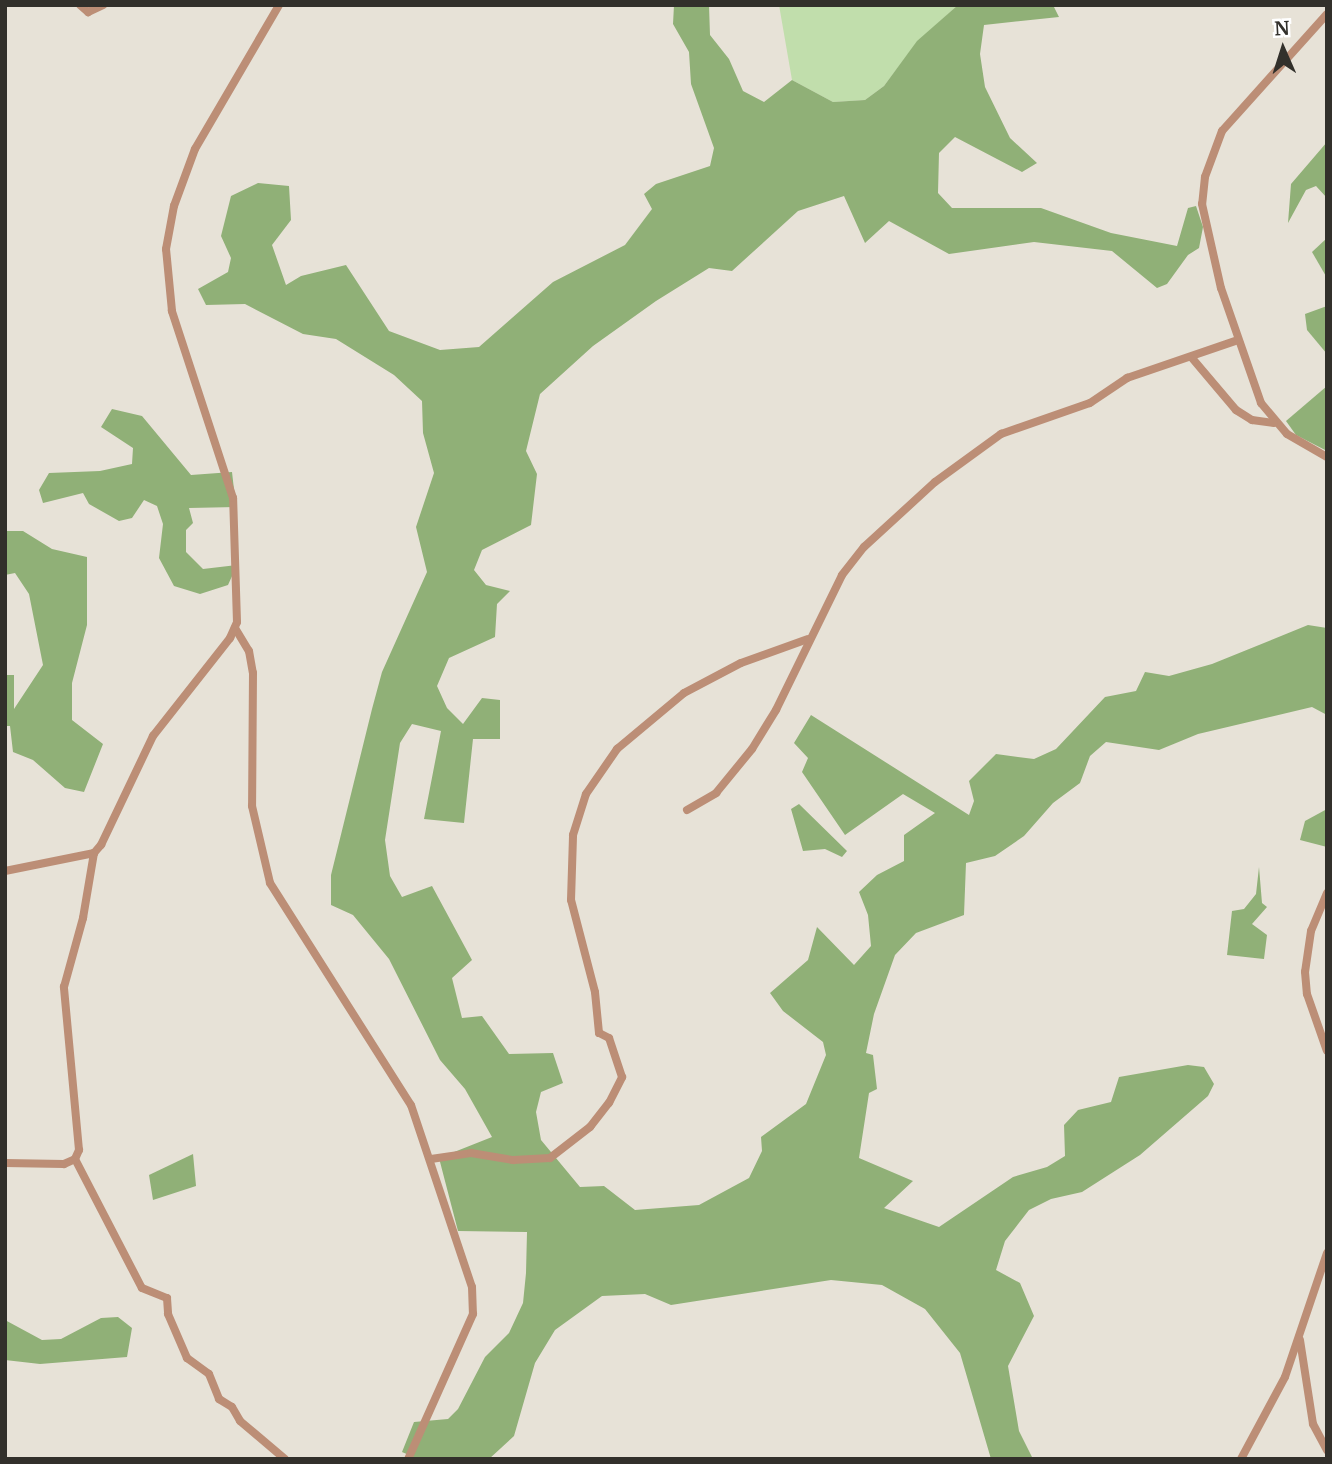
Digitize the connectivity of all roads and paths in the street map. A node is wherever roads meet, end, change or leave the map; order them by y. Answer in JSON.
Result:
{"nodes":[{"id":1,"x":80,"y":5,"type":"edge"},
{"id":2,"x":103,"y":5,"type":"edge"},
{"id":3,"x":279,"y":5,"type":"edge"},
{"id":4,"x":1327,"y":14,"type":"edge"},
{"id":5,"x":1238,"y":340,"type":"junction"},
{"id":6,"x":1192,"y":358,"type":"junction"},
{"id":7,"x":1274,"y":423,"type":"junction"},
{"id":8,"x":1327,"y":457,"type":"edge"},
{"id":9,"x":235,"y":628,"type":"junction"},
{"id":10,"x":808,"y":639,"type":"junction"},
{"id":11,"x":687,"y":810,"type":"dead end"},
{"id":12,"x":94,"y":853,"type":"junction"},
{"id":13,"x":5,"y":871,"type":"edge"},
{"id":14,"x":1327,"y":893,"type":"edge"},
{"id":15,"x":1327,"y":1051,"type":"edge"},
{"id":16,"x":75,"y":1159,"type":"junction"},
{"id":17,"x":431,"y":1159,"type":"junction"},
{"id":18,"x":5,"y":1163,"type":"edge"},
{"id":19,"x":1327,"y":1253,"type":"edge"},
{"id":20,"x":1299,"y":1337,"type":"junction"},
{"id":21,"x":1327,"y":1450,"type":"edge"},
{"id":22,"x":285,"y":1459,"type":"edge"},
{"id":23,"x":408,"y":1459,"type":"edge"},
{"id":24,"x":1241,"y":1459,"type":"edge"}],
"edges":[{"from":1,"to":2,"type":"street"},
{"from":3,"to":9,"type":"street"},
{"from":4,"to":5,"type":"street"},
{"from":5,"to":6,"type":"street"},
{"from":5,"to":7,"type":"street"},
{"from":6,"to":7,"type":"street"},
{"from":6,"to":10,"type":"street"},
{"from":7,"to":8,"type":"street"},
{"from":9,"to":12,"type":"street"},
{"from":9,"to":17,"type":"street"},
{"from":10,"to":11,"type":"street"},
{"from":10,"to":17,"type":"street"},
{"from":12,"to":13,"type":"street"},
{"from":12,"to":16,"type":"street"},
{"from":14,"to":15,"type":"street"},
{"from":16,"to":18,"type":"street"},
{"from":16,"to":22,"type":"street"},
{"from":17,"to":23,"type":"street"},
{"from":19,"to":20,"type":"street"},
{"from":20,"to":21,"type":"street"},
{"from":20,"to":24,"type":"street"}]}
